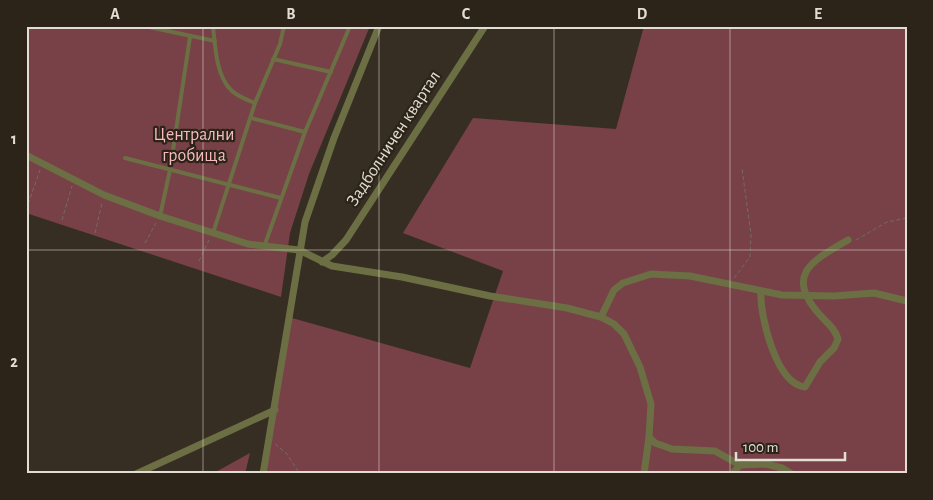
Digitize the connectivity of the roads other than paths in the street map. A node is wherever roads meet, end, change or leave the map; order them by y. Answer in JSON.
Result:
{"nodes":[{"id":1,"x":144,"y":26,"type":"edge"},
{"id":2,"x":213,"y":26,"type":"edge"},
{"id":3,"x":284,"y":26,"type":"edge"},
{"id":4,"x":350,"y":26,"type":"edge"},
{"id":5,"x":379,"y":26,"type":"edge"},
{"id":6,"x":485,"y":26,"type":"edge"},
{"id":7,"x":190,"y":37,"type":"junction"},
{"id":8,"x":214,"y":41,"type":"junction"},
{"id":9,"x":273,"y":59,"type":"junction"},
{"id":10,"x":331,"y":72,"type":"junction"},
{"id":11,"x":255,"y":103,"type":"junction"},
{"id":12,"x":251,"y":118,"type":"junction"},
{"id":13,"x":305,"y":132,"type":"junction"},
{"id":14,"x":26,"y":155,"type":"edge"},
{"id":15,"x":125,"y":158,"type":"dead end"},
{"id":16,"x":170,"y":170,"type":"junction"},
{"id":17,"x":228,"y":184,"type":"junction"},
{"id":18,"x":281,"y":198,"type":"junction"},
{"id":19,"x":160,"y":216,"type":"junction"},
{"id":20,"x":213,"y":232,"type":"junction"},
{"id":21,"x":848,"y":240,"type":"road end"},
{"id":22,"x":264,"y":247,"type":"junction"},
{"id":23,"x":299,"y":250,"type":"junction"},
{"id":24,"x":322,"y":262,"type":"junction"},
{"id":25,"x":761,"y":292,"type":"junction"},
{"id":26,"x":808,"y":296,"type":"junction"},
{"id":27,"x":907,"y":301,"type":"edge"},
{"id":28,"x":601,"y":317,"type":"junction"},
{"id":29,"x":275,"y":410,"type":"junction"},
{"id":30,"x":649,"y":437,"type":"junction"},
{"id":31,"x":740,"y":465,"type":"junction"},
{"id":32,"x":136,"y":474,"type":"edge"},
{"id":33,"x":263,"y":474,"type":"edge"},
{"id":34,"x":644,"y":474,"type":"edge"},
{"id":35,"x":732,"y":474,"type":"edge"},
{"id":36,"x":792,"y":474,"type":"edge"}],
"edges":[{"from":1,"to":7,"type":"lane"},
{"from":2,"to":8,"type":"lane"},
{"from":3,"to":9,"type":"lane"},
{"from":4,"to":10,"type":"lane"},
{"from":5,"to":23,"type":"street"},
{"from":6,"to":24,"type":"street","name":"Задболничен квартал"},
{"from":7,"to":8,"type":"lane"},
{"from":7,"to":16,"type":"lane"},
{"from":8,"to":11,"type":"lane"},
{"from":9,"to":10,"type":"lane"},
{"from":9,"to":11,"type":"lane"},
{"from":10,"to":13,"type":"lane"},
{"from":11,"to":12,"type":"lane"},
{"from":12,"to":13,"type":"lane"},
{"from":12,"to":17,"type":"lane"},
{"from":13,"to":18,"type":"lane"},
{"from":14,"to":19,"type":"street"},
{"from":15,"to":16,"type":"lane"},
{"from":16,"to":17,"type":"lane"},
{"from":16,"to":19,"type":"lane"},
{"from":17,"to":18,"type":"lane"},
{"from":17,"to":20,"type":"lane"},
{"from":18,"to":22,"type":"lane"},
{"from":19,"to":20,"type":"street"},
{"from":20,"to":22,"type":"street"},
{"from":21,"to":26,"type":"street"},
{"from":22,"to":23,"type":"street"},
{"from":23,"to":24,"type":"street"},
{"from":23,"to":29,"type":"street"},
{"from":24,"to":28,"type":"street"},
{"from":25,"to":26,"type":"street"},
{"from":25,"to":26,"type":"street"},
{"from":25,"to":28,"type":"street"},
{"from":26,"to":27,"type":"street"},
{"from":28,"to":30,"type":"street"},
{"from":29,"to":32,"type":"street"},
{"from":29,"to":33,"type":"street"},
{"from":30,"to":31,"type":"street"},
{"from":30,"to":34,"type":"street"},
{"from":31,"to":35,"type":"street"},
{"from":31,"to":36,"type":"street"}]}
